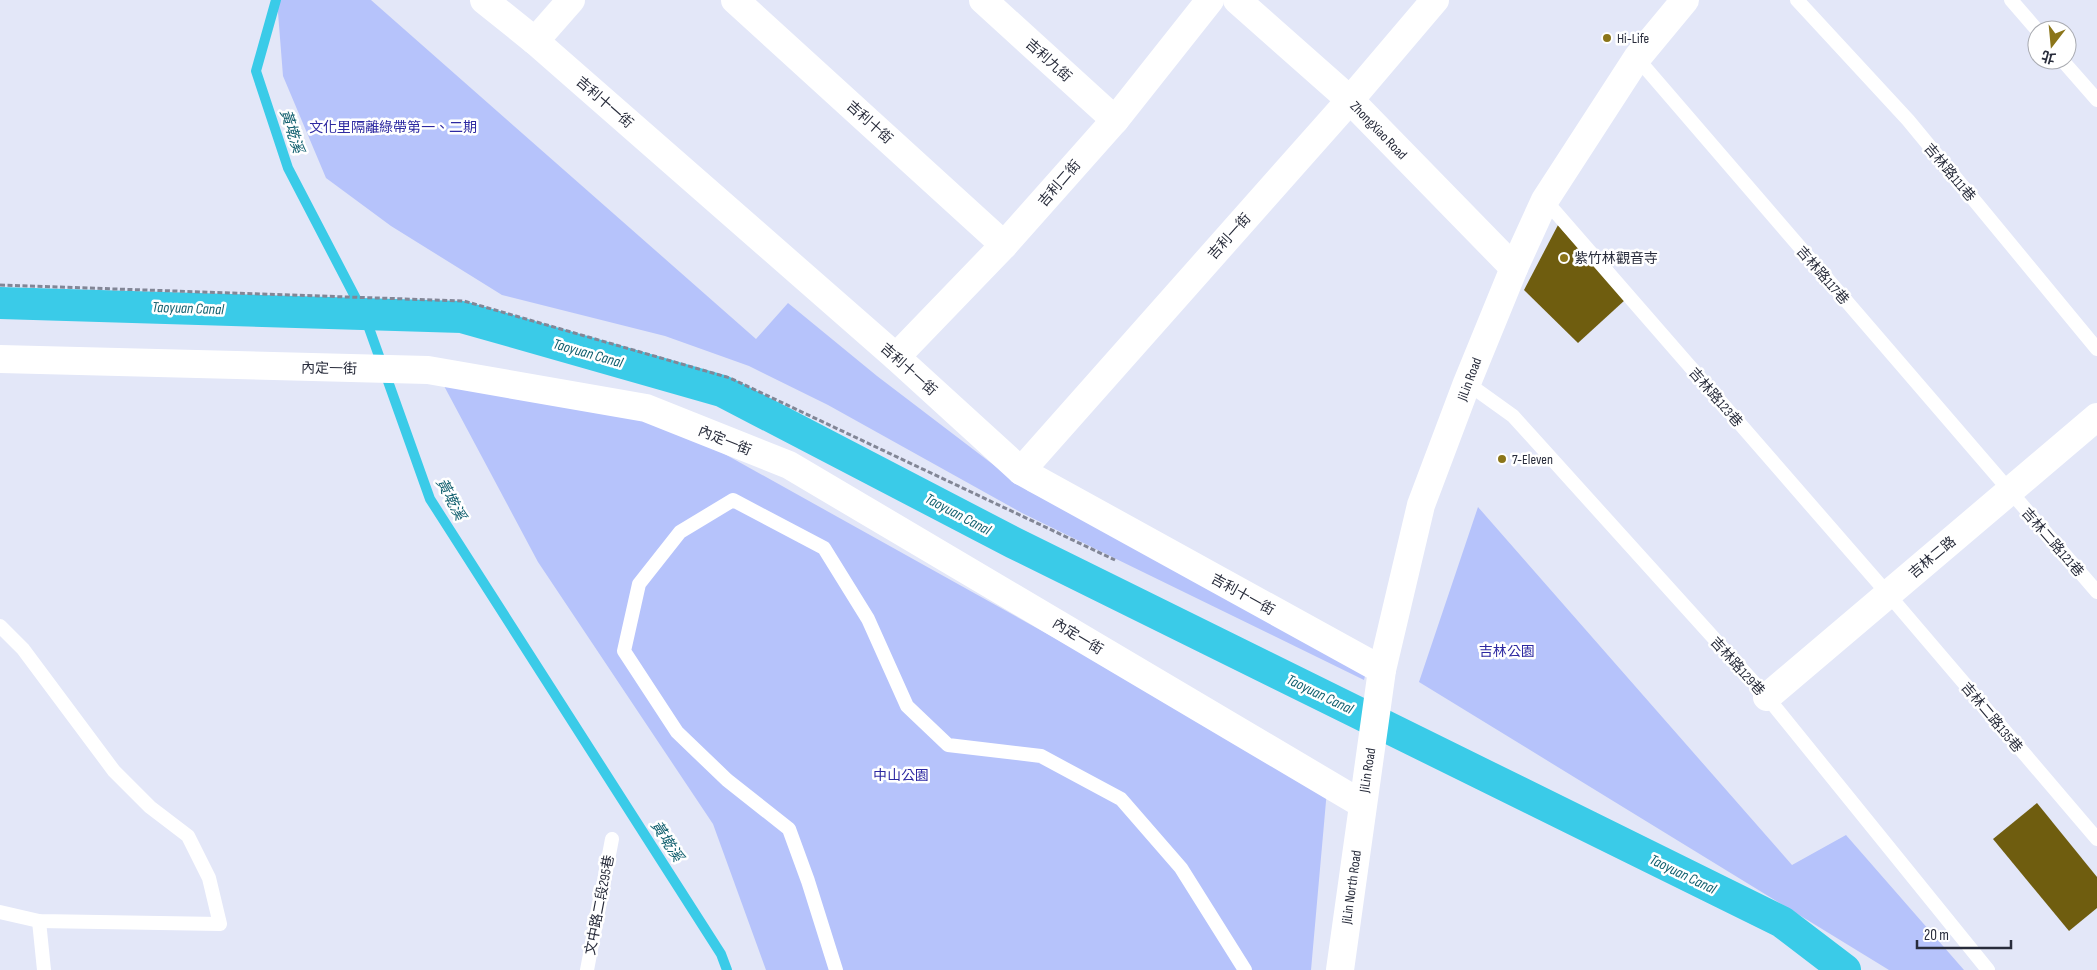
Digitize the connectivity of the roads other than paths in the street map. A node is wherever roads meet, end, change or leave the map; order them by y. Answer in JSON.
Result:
{"nodes":[{"id":1,"x":484,"y":0,"type":"edge"},
{"id":2,"x":571,"y":0,"type":"edge"},
{"id":3,"x":735,"y":0,"type":"edge"},
{"id":4,"x":983,"y":0,"type":"edge"},
{"id":5,"x":1210,"y":0,"type":"edge"},
{"id":6,"x":1236,"y":0,"type":"edge"},
{"id":7,"x":1435,"y":0,"type":"edge"},
{"id":8,"x":1685,"y":0,"type":"edge"},
{"id":9,"x":1797,"y":0,"type":"edge"},
{"id":10,"x":2011,"y":0,"type":"edge"},
{"id":11,"x":2028,"y":20,"type":"edge"},
{"id":12,"x":536,"y":42,"type":"junction"},
{"id":13,"x":1637,"y":58,"type":"junction"},
{"id":14,"x":2071,"y":70,"type":"edge"},
{"id":15,"x":1350,"y":100,"type":"junction"},
{"id":16,"x":2097,"y":100,"type":"edge"},
{"id":17,"x":1115,"y":120,"type":"junction"},
{"id":18,"x":1545,"y":200,"type":"junction"},
{"id":19,"x":1004,"y":245,"type":"junction"},
{"id":20,"x":1514,"y":268,"type":"junction"},
{"id":21,"x":2097,"y":349,"type":"edge"},
{"id":22,"x":896,"y":357,"type":"junction"},
{"id":23,"x":0,"y":359,"type":"edge"},
{"id":24,"x":1467,"y":383,"type":"junction"},
{"id":25,"x":2097,"y":416,"type":"edge"},
{"id":26,"x":1021,"y":471,"type":"junction"},
{"id":27,"x":2010,"y":491,"type":"junction"},
{"id":28,"x":2097,"y":592,"type":"edge"},
{"id":29,"x":1888,"y":594,"type":"junction"},
{"id":30,"x":0,"y":626,"type":"edge"},
{"id":31,"x":1382,"y":670,"type":"junction"},
{"id":32,"x":1767,"y":697,"type":"junction"},
{"id":33,"x":1362,"y":804,"type":"junction"},
{"id":34,"x":612,"y":839,"type":"dead end"},
{"id":35,"x":2097,"y":839,"type":"edge"},
{"id":36,"x":0,"y":912,"type":"edge"},
{"id":37,"x":40,"y":921,"type":"junction"},
{"id":38,"x":44,"y":970,"type":"edge"},
{"id":39,"x":586,"y":970,"type":"edge"},
{"id":40,"x":836,"y":970,"type":"edge"},
{"id":41,"x":1246,"y":970,"type":"edge"},
{"id":42,"x":1340,"y":970,"type":"edge"},
{"id":43,"x":1988,"y":970,"type":"edge"}],
"edges":[{"from":1,"to":12,"type":"street","name":"吉利十一街"},
{"from":2,"to":12,"type":"street"},
{"from":3,"to":19,"type":"street","name":"吉利十街"},
{"from":4,"to":17,"type":"street","name":"吉利九街"},
{"from":5,"to":17,"type":"street","name":"吉利二街"},
{"from":6,"to":15,"type":"street","name":"ZhongXiao Road"},
{"from":7,"to":15,"type":"street","name":"吉利一街"},
{"from":8,"to":13,"type":"street","name":"JiLin Road"},
{"from":9,"to":21,"type":"lane","name":"吉林路111巷"},
{"from":10,"to":11,"type":"lane"},
{"from":12,"to":22,"type":"street","name":"吉利十一街"},
{"from":13,"to":18,"type":"street","name":"JiLin Road"},
{"from":13,"to":27,"type":"lane","name":"吉林路117巷"},
{"from":14,"to":16,"type":"lane"},
{"from":15,"to":20,"type":"street","name":"ZhongXiao Road"},
{"from":15,"to":26,"type":"street","name":"吉利一街"},
{"from":17,"to":19,"type":"street","name":"吉利二街"},
{"from":18,"to":20,"type":"street","name":"JiLin Road"},
{"from":18,"to":29,"type":"lane","name":"吉林路123巷"},
{"from":19,"to":22,"type":"street","name":"吉利二街"},
{"from":20,"to":24,"type":"street","name":"JiLin Road"},
{"from":22,"to":26,"type":"street","name":"吉利十一街"},
{"from":23,"to":33,"type":"street","name":"內定一街"},
{"from":24,"to":31,"type":"street","name":"JiLin Road"},
{"from":24,"to":32,"type":"lane","name":"吉林路129巷"},
{"from":25,"to":27,"type":"street","name":"吉林二路"},
{"from":26,"to":31,"type":"street","name":"吉利十一街"},
{"from":27,"to":28,"type":"lane","name":"吉林二路121巷"},
{"from":27,"to":29,"type":"street","name":"吉林二路"},
{"from":29,"to":32,"type":"street","name":"吉林二路"},
{"from":29,"to":35,"type":"lane","name":"吉林二路135巷"},
{"from":30,"to":37,"type":"lane"},
{"from":31,"to":33,"type":"street","name":"JiLin Road"},
{"from":32,"to":43,"type":"lane","name":"吉林路129巷"},
{"from":33,"to":42,"type":"street","name":"JiLin North Road"},
{"from":34,"to":39,"type":"lane","name":"文中路二段295巷"},
{"from":36,"to":37,"type":"lane"},
{"from":37,"to":38,"type":"lane"},
{"from":40,"to":41,"type":"lane"}]}
